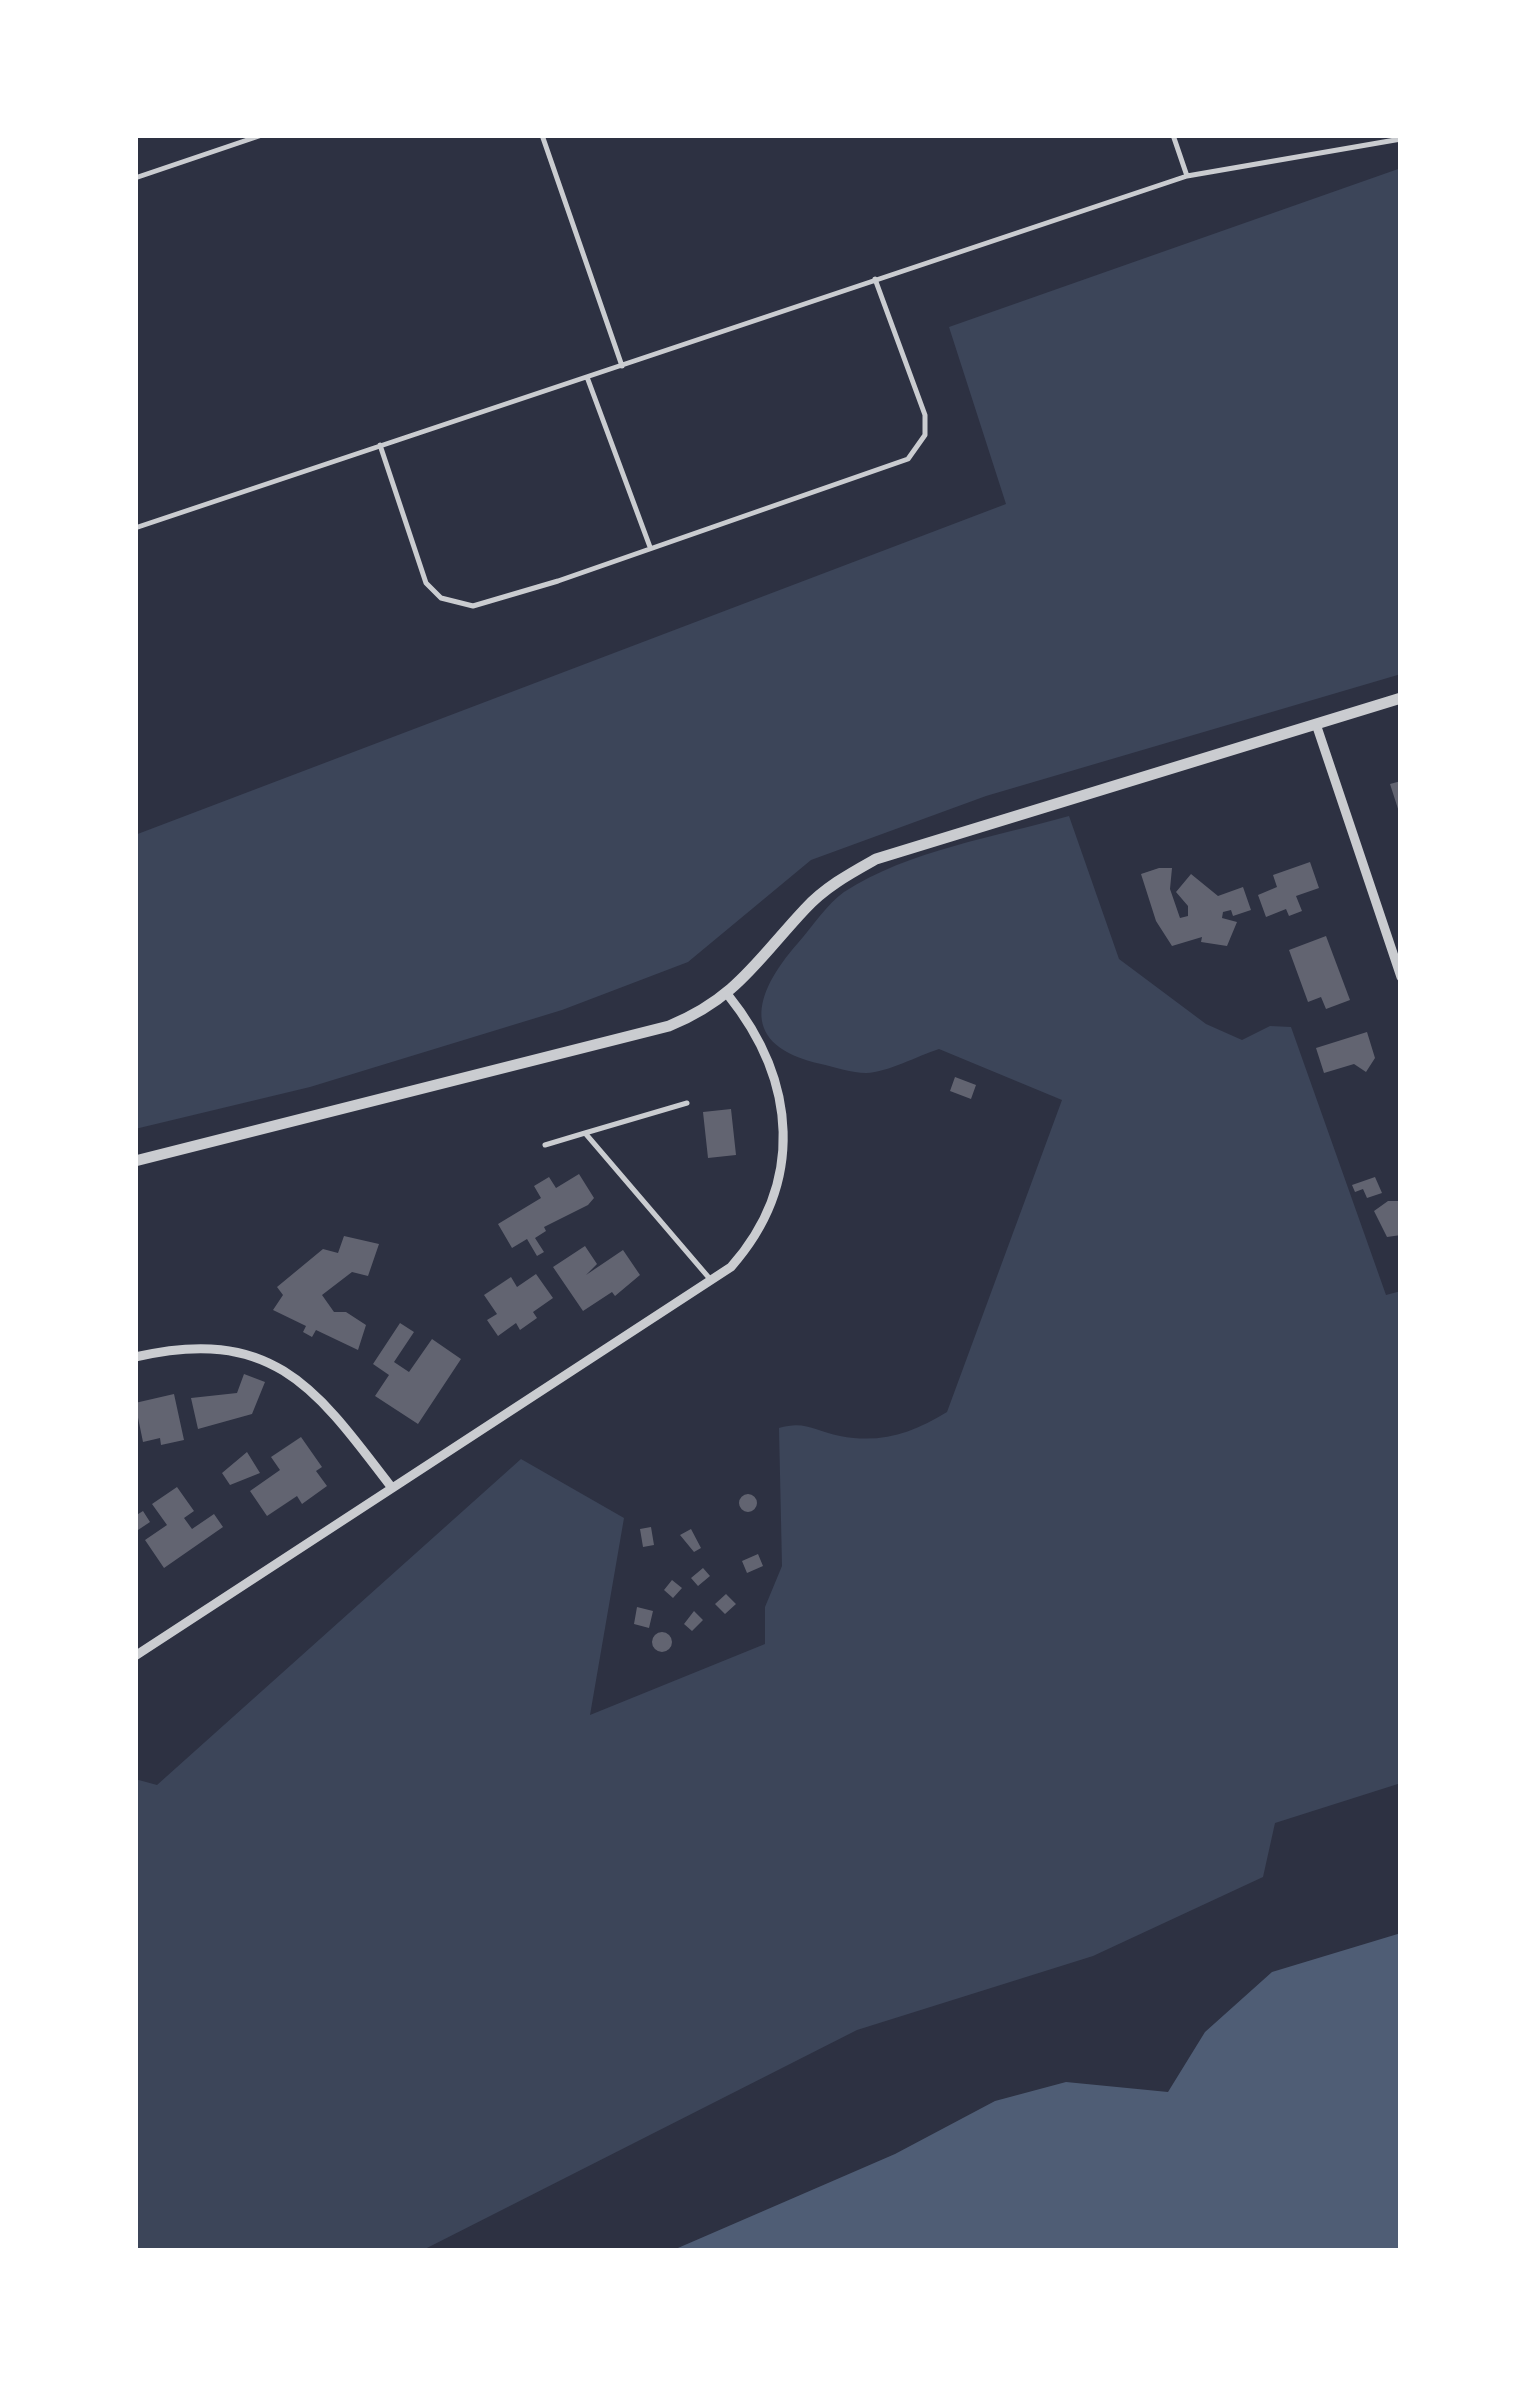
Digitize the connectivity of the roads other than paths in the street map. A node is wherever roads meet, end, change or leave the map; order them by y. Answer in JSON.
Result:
{"nodes":[{"id":1,"x":262,"y":135,"type":"edge"},
{"id":2,"x":542,"y":135,"type":"edge"},
{"id":3,"x":1173,"y":135,"type":"edge"},
{"id":4,"x":1401,"y":139,"type":"edge"},
{"id":5,"x":1187,"y":176,"type":"junction"},
{"id":6,"x":135,"y":178,"type":"edge"},
{"id":7,"x":875,"y":279,"type":"junction"},
{"id":8,"x":622,"y":366,"type":"junction"},
{"id":9,"x":587,"y":376,"type":"junction"},
{"id":10,"x":380,"y":445,"type":"junction"},
{"id":11,"x":135,"y":528,"type":"edge"},
{"id":12,"x":650,"y":548,"type":"junction"},
{"id":13,"x":1401,"y":698,"type":"edge"},
{"id":14,"x":1316,"y":724,"type":"junction"},
{"id":15,"x":1396,"y":945,"type":"edge"},
{"id":16,"x":1401,"y":977,"type":"edge"},
{"id":17,"x":728,"y":995,"type":"junction"},
{"id":18,"x":687,"y":1103,"type":"dead end"},
{"id":19,"x":585,"y":1132,"type":"junction"},
{"id":20,"x":545,"y":1145,"type":"dead end"},
{"id":21,"x":135,"y":1161,"type":"edge"},
{"id":22,"x":712,"y":1281,"type":"junction"},
{"id":23,"x":135,"y":1357,"type":"edge"},
{"id":24,"x":392,"y":1488,"type":"junction"},
{"id":25,"x":135,"y":1656,"type":"edge"}],
"edges":[{"from":1,"to":6,"type":"lane"},
{"from":2,"to":8,"type":"lane"},
{"from":3,"to":5,"type":"lane"},
{"from":4,"to":5,"type":"lane"},
{"from":5,"to":7,"type":"lane"},
{"from":7,"to":8,"type":"lane"},
{"from":7,"to":12,"type":"lane"},
{"from":8,"to":9,"type":"lane"},
{"from":9,"to":10,"type":"lane"},
{"from":9,"to":12,"type":"lane"},
{"from":10,"to":11,"type":"lane"},
{"from":10,"to":12,"type":"lane"},
{"from":13,"to":14,"type":"street"},
{"from":14,"to":15,"type":"street"},
{"from":14,"to":17,"type":"street"},
{"from":15,"to":16,"type":"street"},
{"from":17,"to":21,"type":"street"},
{"from":17,"to":22,"type":"street"},
{"from":18,"to":19,"type":"lane"},
{"from":19,"to":20,"type":"lane"},
{"from":19,"to":22,"type":"lane"},
{"from":22,"to":24,"type":"street"},
{"from":23,"to":24,"type":"street"},
{"from":24,"to":25,"type":"street"}]}
